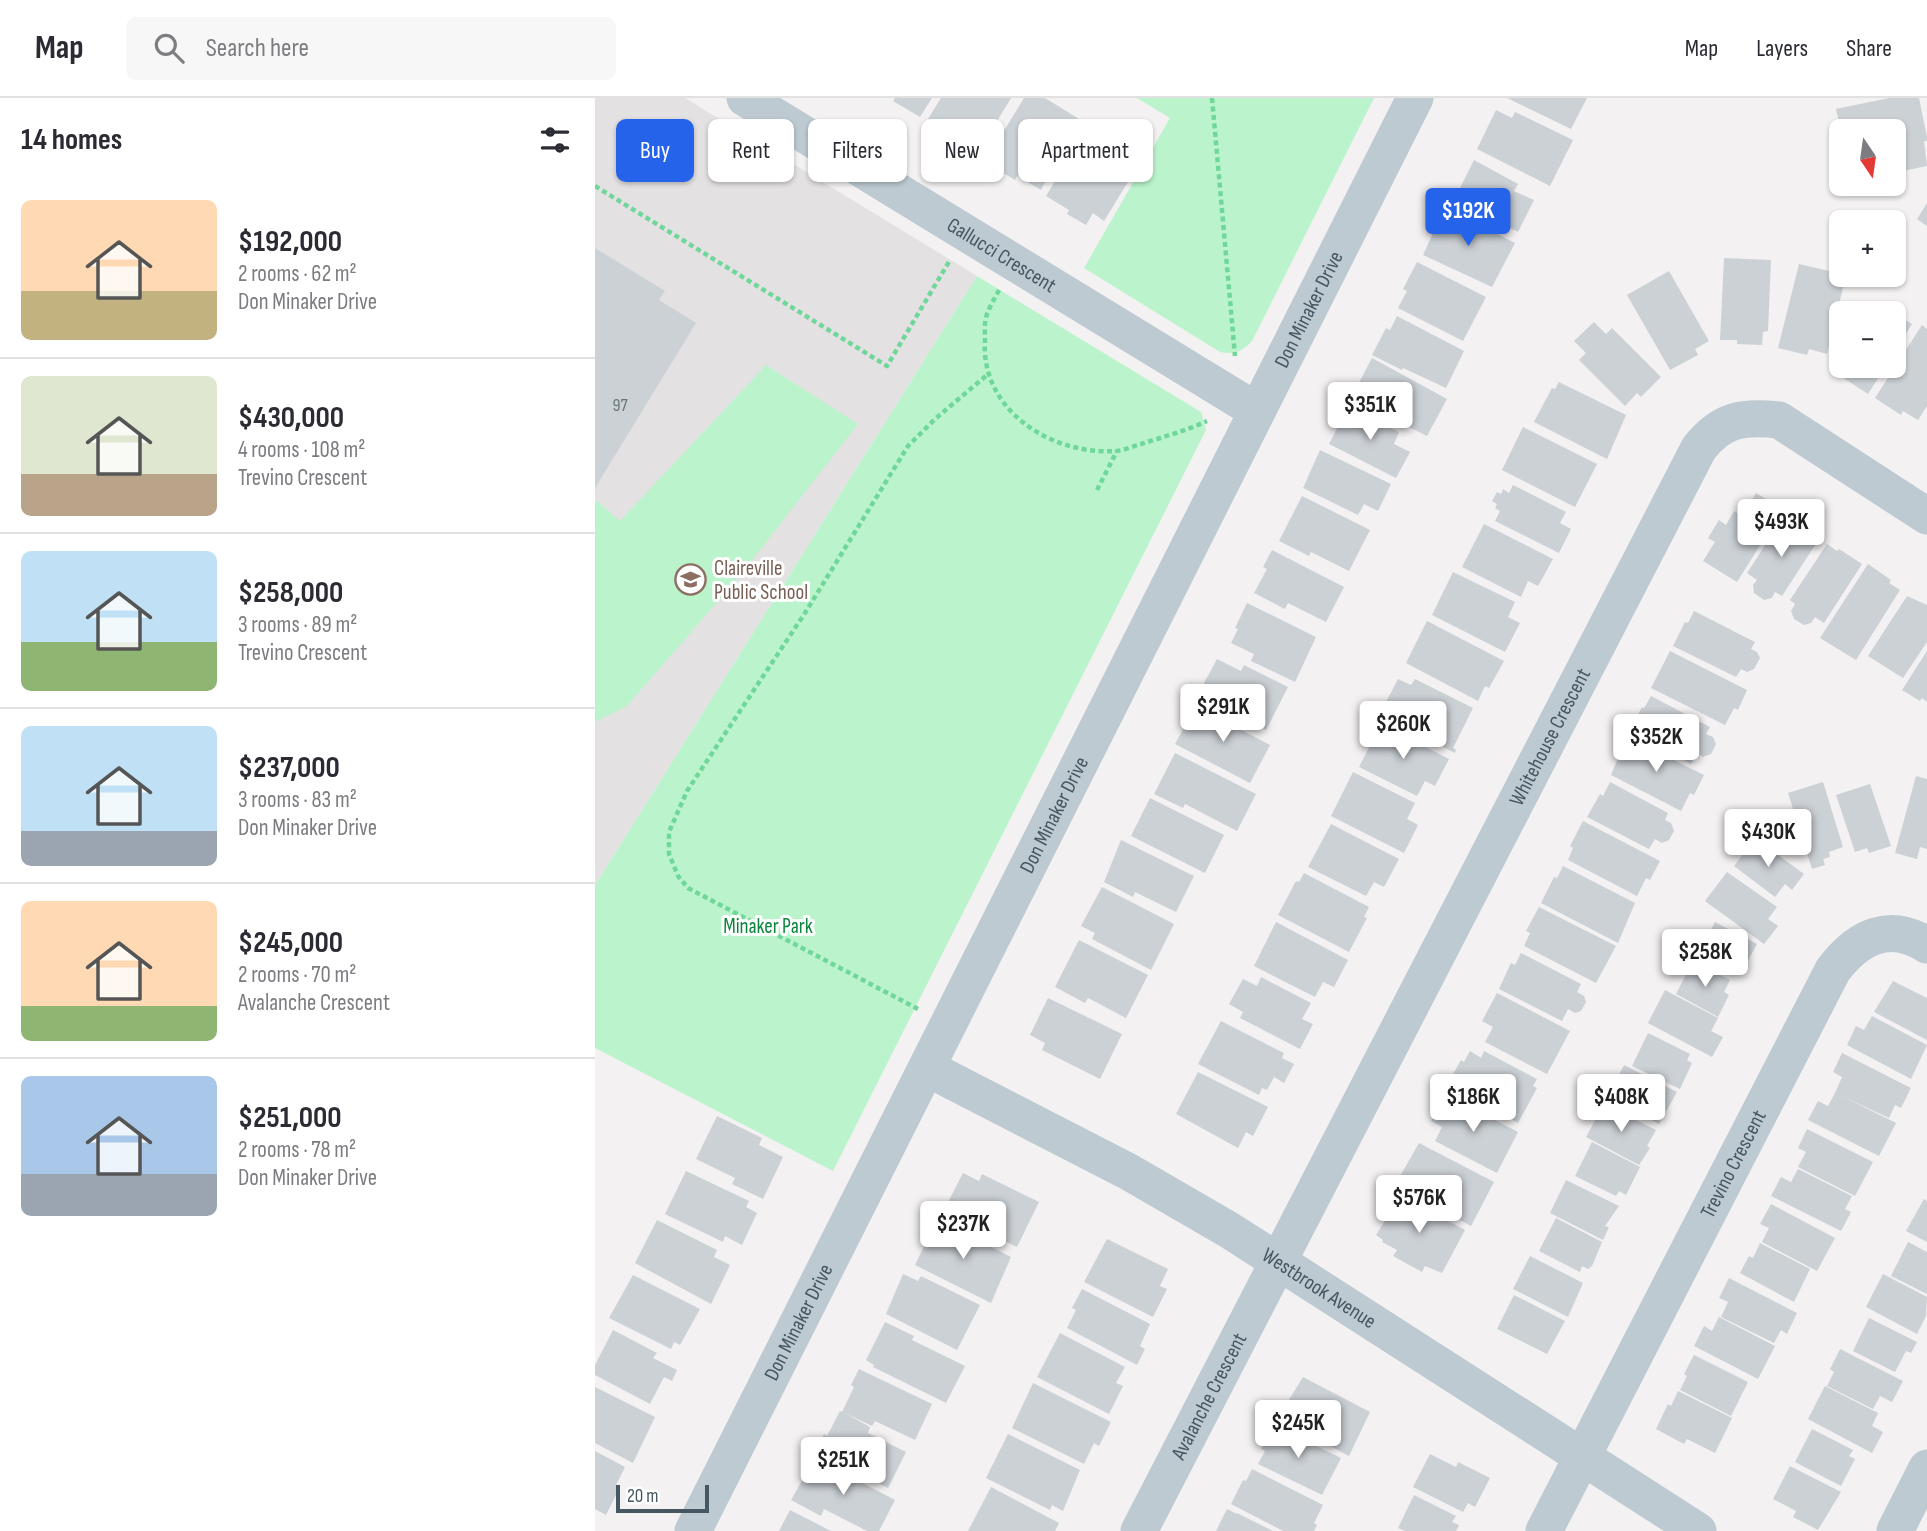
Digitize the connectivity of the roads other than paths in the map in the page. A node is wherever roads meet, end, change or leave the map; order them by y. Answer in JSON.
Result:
{"nodes":[{"id":1,"x":745,"y":98,"type":"edge"},
{"id":2,"x":1415,"y":98,"type":"edge"},
{"id":3,"x":1257,"y":411,"type":"junction"},
{"id":4,"x":1927,"y":516,"type":"edge"},
{"id":5,"x":1927,"y":945,"type":"edge"},
{"id":6,"x":927,"y":1068,"type":"junction"},
{"id":7,"x":1278,"y":1262,"type":"junction"},
{"id":8,"x":1583,"y":1458,"type":"junction"},
{"id":9,"x":1927,"y":1468,"type":"edge"},
{"id":10,"x":692,"y":1531,"type":"edge"},
{"id":11,"x":1139,"y":1531,"type":"edge"},
{"id":12,"x":1543,"y":1531,"type":"edge"},
{"id":13,"x":1698,"y":1531,"type":"edge"},
{"id":14,"x":1895,"y":1531,"type":"edge"}],
"edges":[{"from":1,"to":3,"type":"street","name":"Gallucci Crescent"},
{"from":2,"to":3,"type":"street","name":"Don Minaker Drive"},
{"from":3,"to":6,"type":"street","name":"Don Minaker Drive"},
{"from":4,"to":7,"type":"street","name":"Whitehouse Crescent"},
{"from":5,"to":8,"type":"street","name":"Trevino Crescent"},
{"from":6,"to":7,"type":"street","name":"Westbrook Avenue"},
{"from":6,"to":10,"type":"street","name":"Don Minaker Drive"},
{"from":7,"to":8,"type":"street","name":"Westbrook Avenue"},
{"from":7,"to":11,"type":"street","name":"Avalanche Crescent"},
{"from":8,"to":12,"type":"street","name":"Trevino Crescent"},
{"from":8,"to":13,"type":"street","name":"Westbrook Avenue"},
{"from":9,"to":14,"type":"street"}]}
